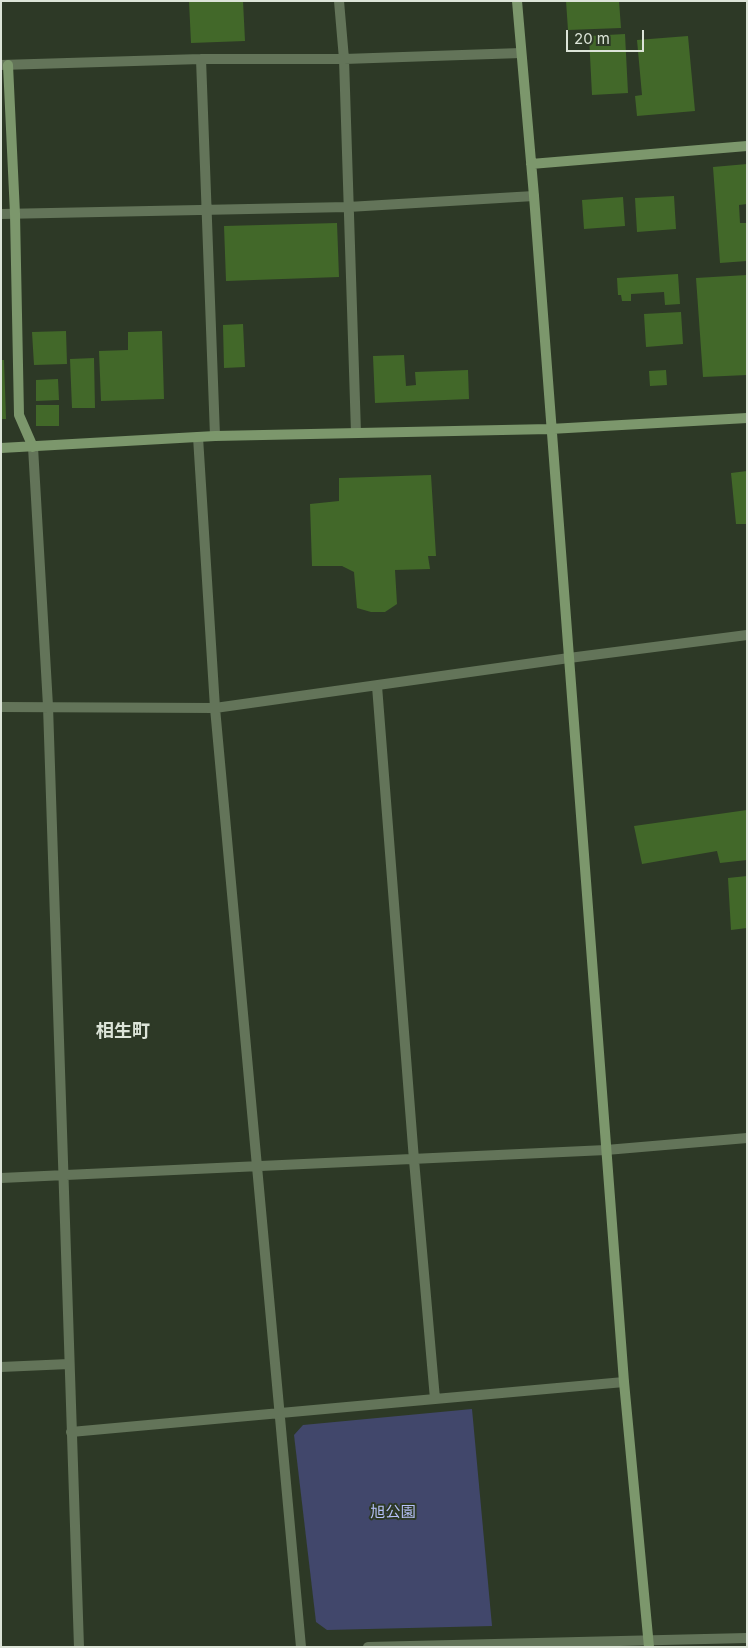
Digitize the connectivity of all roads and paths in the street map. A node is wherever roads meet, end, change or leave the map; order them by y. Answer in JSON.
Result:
{"nodes":[{"id":1,"x":339,"y":1,"type":"edge"},
{"id":2,"x":517,"y":1,"type":"edge"},
{"id":3,"x":521,"y":53,"type":"junction"},
{"id":4,"x":201,"y":59,"type":"junction"},
{"id":5,"x":344,"y":59,"type":"junction"},
{"id":6,"x":5,"y":65,"type":"edge"},
{"id":7,"x":747,"y":146,"type":"edge"},
{"id":8,"x":531,"y":164,"type":"junction"},
{"id":9,"x":534,"y":196,"type":"junction"},
{"id":10,"x":348,"y":207,"type":"junction"},
{"id":11,"x":205,"y":210,"type":"junction"},
{"id":12,"x":1,"y":214,"type":"edge"},
{"id":13,"x":15,"y":214,"type":"junction"},
{"id":14,"x":747,"y":418,"type":"edge"},
{"id":15,"x":550,"y":428,"type":"junction"},
{"id":16,"x":356,"y":433,"type":"junction"},
{"id":17,"x":215,"y":436,"type":"junction"},
{"id":18,"x":198,"y":437,"type":"junction"},
{"id":19,"x":33,"y":447,"type":"junction"},
{"id":20,"x":1,"y":448,"type":"edge"},
{"id":21,"x":747,"y":635,"type":"edge"},
{"id":22,"x":569,"y":658,"type":"junction"},
{"id":23,"x":377,"y":686,"type":"junction"},
{"id":24,"x":48,"y":706,"type":"junction"},
{"id":25,"x":1,"y":708,"type":"edge"},
{"id":26,"x":216,"y":708,"type":"junction"},
{"id":27,"x":747,"y":1138,"type":"edge"},
{"id":28,"x":606,"y":1150,"type":"junction"},
{"id":29,"x":414,"y":1160,"type":"junction"},
{"id":30,"x":258,"y":1165,"type":"junction"},
{"id":31,"x":62,"y":1176,"type":"junction"},
{"id":32,"x":1,"y":1178,"type":"edge"},
{"id":33,"x":69,"y":1364,"type":"junction"},
{"id":34,"x":1,"y":1367,"type":"edge"},
{"id":35,"x":624,"y":1382,"type":"junction"},
{"id":36,"x":435,"y":1399,"type":"junction"},
{"id":37,"x":279,"y":1415,"type":"junction"},
{"id":38,"x":71,"y":1432,"type":"junction"},
{"id":39,"x":747,"y":1638,"type":"edge"},
{"id":40,"x":649,"y":1644,"type":"edge"},
{"id":41,"x":79,"y":1647,"type":"edge"},
{"id":42,"x":301,"y":1647,"type":"edge"},
{"id":43,"x":368,"y":1647,"type":"edge"}],
"edges":[{"from":1,"to":5,"type":"street"},
{"from":2,"to":3,"type":"street"},
{"from":3,"to":5,"type":"street"},
{"from":3,"to":8,"type":"street"},
{"from":4,"to":5,"type":"street"},
{"from":4,"to":6,"type":"street"},
{"from":4,"to":11,"type":"street"},
{"from":5,"to":10,"type":"street"},
{"from":6,"to":13,"type":"street"},
{"from":7,"to":8,"type":"street"},
{"from":8,"to":9,"type":"street"},
{"from":9,"to":10,"type":"street"},
{"from":9,"to":15,"type":"street"},
{"from":10,"to":11,"type":"street"},
{"from":10,"to":16,"type":"street"},
{"from":11,"to":13,"type":"street"},
{"from":11,"to":17,"type":"street"},
{"from":12,"to":13,"type":"street"},
{"from":13,"to":19,"type":"street"},
{"from":14,"to":15,"type":"street"},
{"from":15,"to":16,"type":"street"},
{"from":15,"to":22,"type":"street"},
{"from":16,"to":17,"type":"street"},
{"from":17,"to":18,"type":"street"},
{"from":18,"to":19,"type":"street"},
{"from":18,"to":26,"type":"street"},
{"from":19,"to":20,"type":"street"},
{"from":19,"to":24,"type":"street"},
{"from":21,"to":22,"type":"street"},
{"from":22,"to":23,"type":"street"},
{"from":22,"to":28,"type":"street"},
{"from":23,"to":26,"type":"street"},
{"from":23,"to":29,"type":"street"},
{"from":24,"to":25,"type":"street"},
{"from":24,"to":26,"type":"street"},
{"from":24,"to":31,"type":"street"},
{"from":26,"to":30,"type":"street"},
{"from":27,"to":28,"type":"street"},
{"from":28,"to":29,"type":"street"},
{"from":28,"to":35,"type":"street"},
{"from":29,"to":30,"type":"street"},
{"from":29,"to":36,"type":"street"},
{"from":30,"to":31,"type":"street"},
{"from":30,"to":37,"type":"street"},
{"from":31,"to":32,"type":"street"},
{"from":31,"to":33,"type":"street"},
{"from":33,"to":34,"type":"street"},
{"from":33,"to":38,"type":"street"},
{"from":35,"to":36,"type":"street"},
{"from":35,"to":40,"type":"street"},
{"from":36,"to":37,"type":"street"},
{"from":37,"to":38,"type":"street"},
{"from":37,"to":42,"type":"street"},
{"from":38,"to":41,"type":"street"},
{"from":39,"to":40,"type":"street"},
{"from":40,"to":43,"type":"street"}]}
